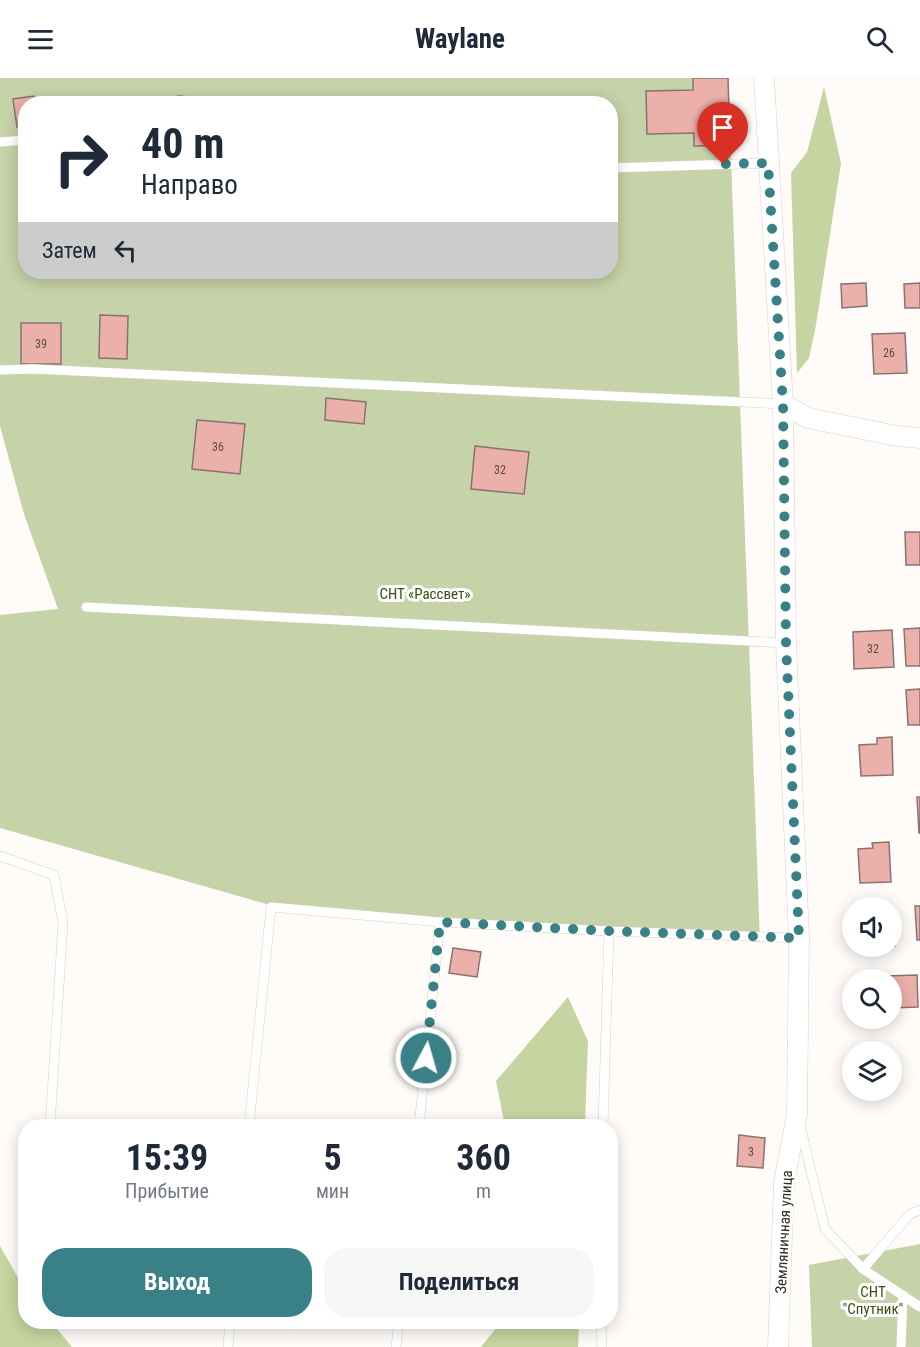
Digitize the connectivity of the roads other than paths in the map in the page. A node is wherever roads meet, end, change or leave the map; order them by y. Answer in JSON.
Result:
{"nodes":[{"id":1,"x":764,"y":78,"type":"edge"},
{"id":2,"x":18,"y":141,"type":"edge"},
{"id":3,"x":0,"y":142,"type":"edge"},
{"id":4,"x":768,"y":163,"type":"junction"},
{"id":5,"x":618,"y":168,"type":"edge"},
{"id":6,"x":0,"y":370,"type":"edge"},
{"id":7,"x":783,"y":404,"type":"junction"},
{"id":8,"x":920,"y":438,"type":"edge"},
{"id":9,"x":86,"y":607,"type":"dead end"},
{"id":10,"x":786,"y":643,"type":"junction"},
{"id":11,"x":0,"y":856,"type":"edge"},
{"id":12,"x":440,"y":922,"type":"junction"},
{"id":13,"x":609,"y":931,"type":"junction"},
{"id":14,"x":799,"y":938,"type":"junction"},
{"id":15,"x":797,"y":1114,"type":"junction"},
{"id":16,"x":50,"y":1119,"type":"edge"},
{"id":17,"x":250,"y":1119,"type":"edge"},
{"id":18,"x":420,"y":1119,"type":"edge"},
{"id":19,"x":603,"y":1119,"type":"edge"},
{"id":20,"x":920,"y":1210,"type":"edge"},
{"id":21,"x":863,"y":1269,"type":"junction"},
{"id":22,"x":903,"y":1295,"type":"junction"},
{"id":23,"x":920,"y":1307,"type":"edge"},
{"id":24,"x":229,"y":1329,"type":"edge"},
{"id":25,"x":398,"y":1329,"type":"edge"},
{"id":26,"x":601,"y":1329,"type":"edge"},
{"id":27,"x":228,"y":1347,"type":"edge"},
{"id":28,"x":396,"y":1347,"type":"edge"},
{"id":29,"x":602,"y":1347,"type":"edge"},
{"id":30,"x":778,"y":1347,"type":"edge"},
{"id":31,"x":902,"y":1347,"type":"edge"}],
"edges":[{"from":1,"to":4,"type":"street","name":"Земляничная улица"},
{"from":2,"to":3,"type":"lane"},
{"from":4,"to":5,"type":"lane"},
{"from":4,"to":7,"type":"street","name":"Земляничная улица"},
{"from":6,"to":7,"type":"lane"},
{"from":7,"to":8,"type":"street"},
{"from":7,"to":10,"type":"street","name":"Земляничная улица"},
{"from":9,"to":10,"type":"lane"},
{"from":10,"to":14,"type":"street","name":"Земляничная улица"},
{"from":11,"to":16,"type":"lane"},
{"from":12,"to":13,"type":"lane"},
{"from":12,"to":17,"type":"lane"},
{"from":12,"to":18,"type":"lane"},
{"from":13,"to":14,"type":"lane"},
{"from":13,"to":19,"type":"lane"},
{"from":14,"to":15,"type":"street","name":"Земляничная улица"},
{"from":15,"to":21,"type":"lane"},
{"from":15,"to":30,"type":"street","name":"Земляничная улица"},
{"from":20,"to":21,"type":"lane"},
{"from":21,"to":22,"type":"lane"},
{"from":22,"to":23,"type":"lane"},
{"from":22,"to":31,"type":"lane"},
{"from":24,"to":27,"type":"lane"},
{"from":25,"to":28,"type":"lane"},
{"from":26,"to":29,"type":"lane"}]}
